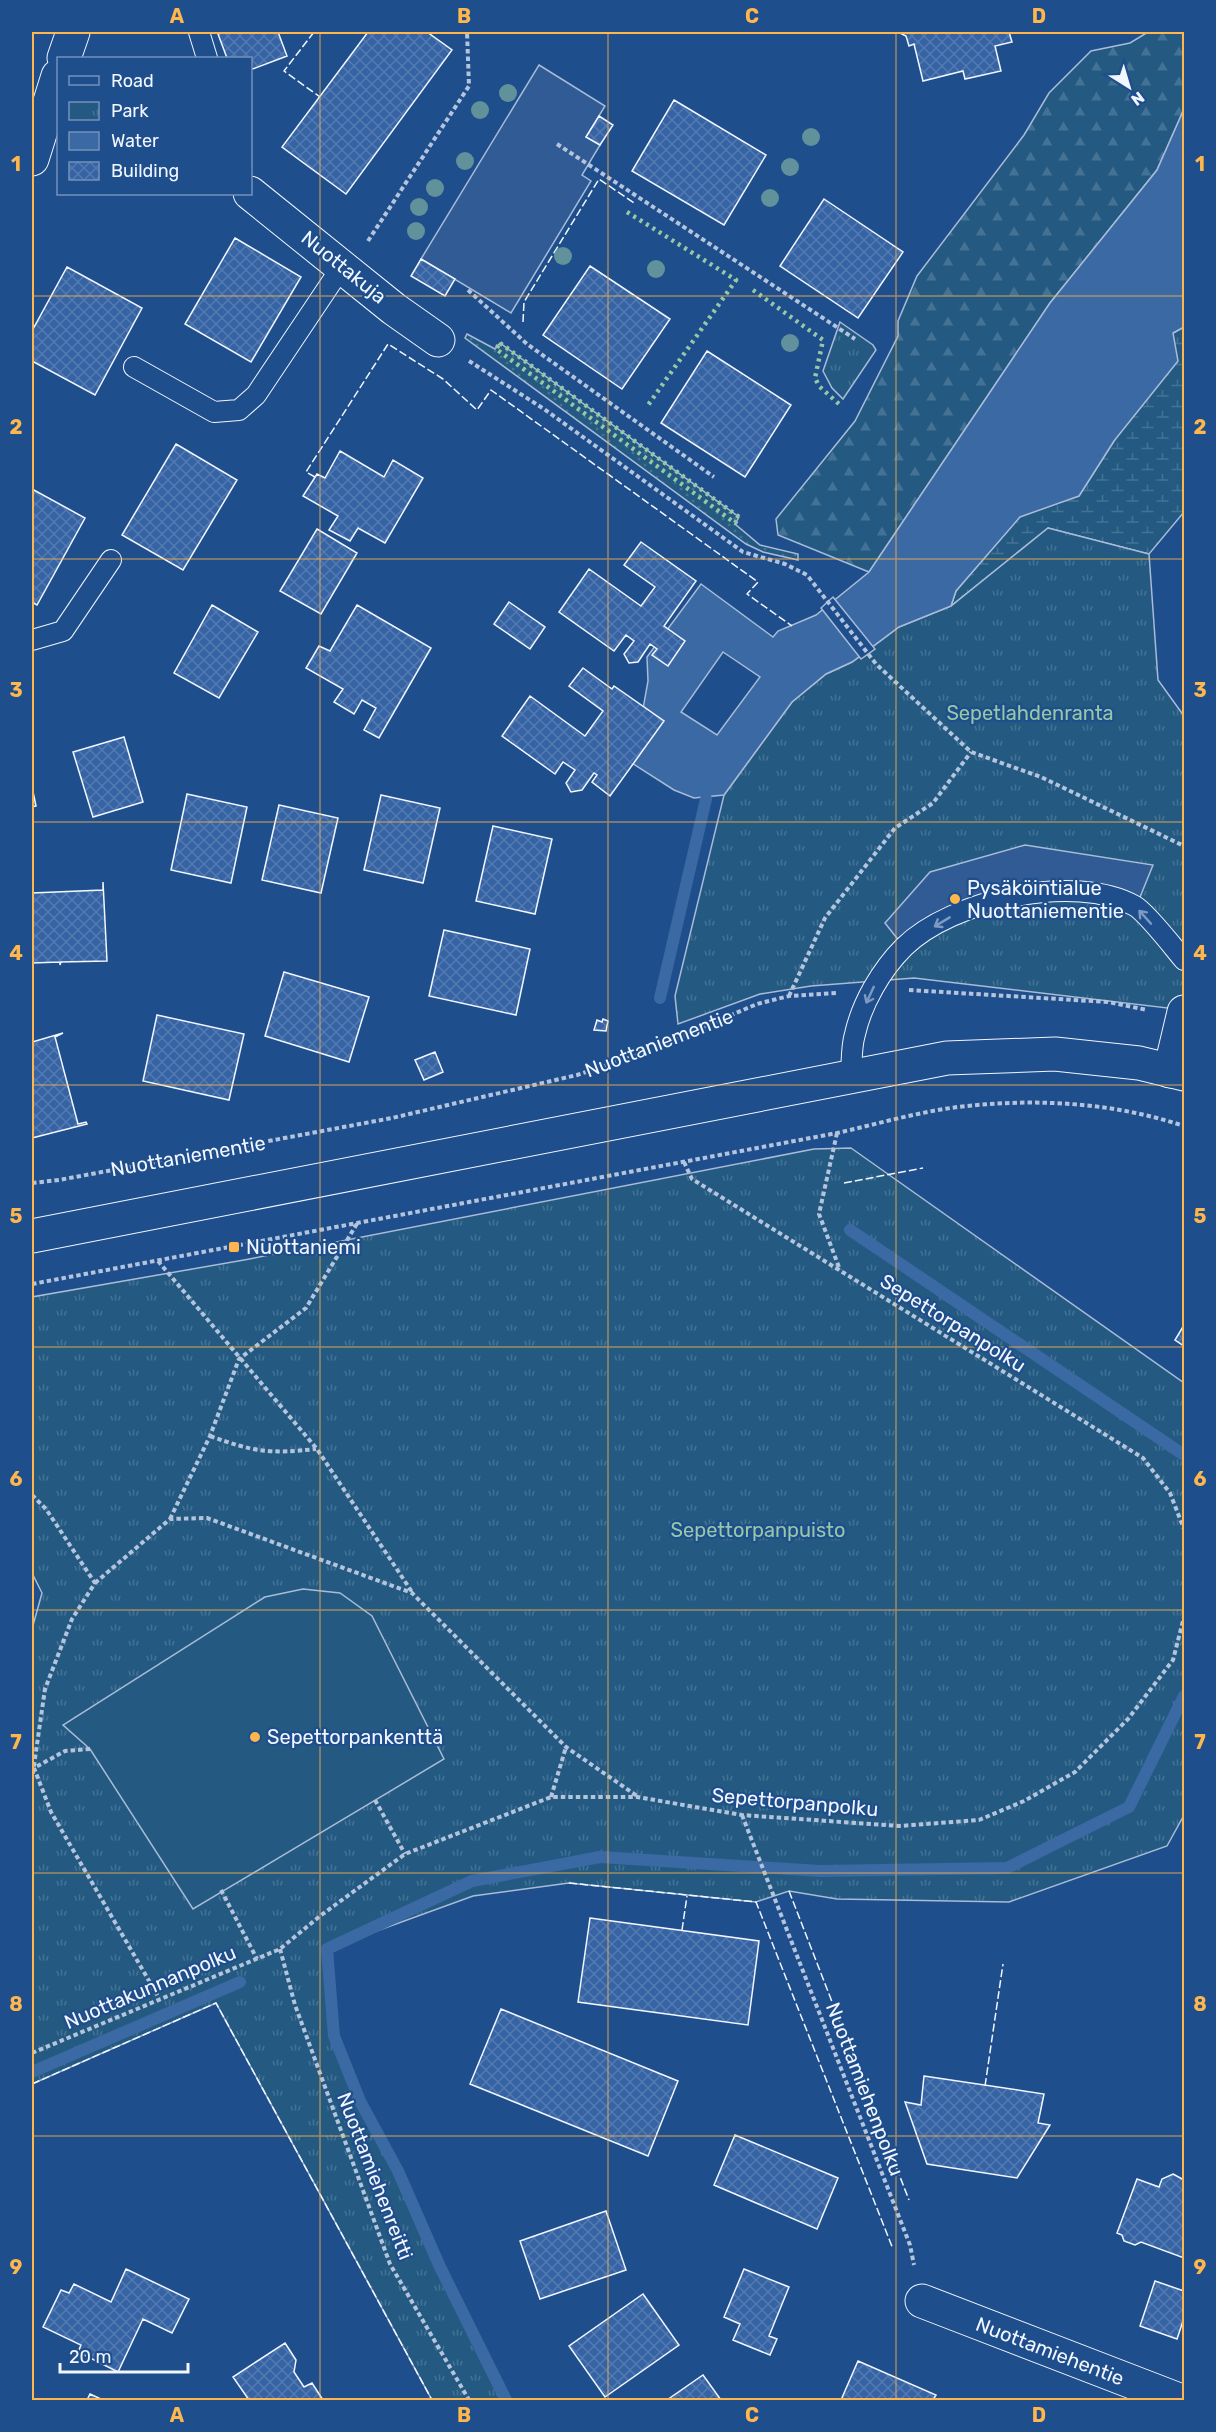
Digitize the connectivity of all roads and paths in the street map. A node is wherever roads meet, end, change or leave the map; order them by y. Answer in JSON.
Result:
{"nodes":[{"id":1,"x":199,"y":32,"type":"edge"},
{"id":2,"x":467,"y":32,"type":"edge"},
{"id":3,"x":207,"y":57,"type":"edge"},
{"id":4,"x":57,"y":88,"type":"edge"},
{"id":5,"x":557,"y":144,"type":"dead end"},
{"id":6,"x":32,"y":159,"type":"edge"},
{"id":7,"x":252,"y":195,"type":"edge"},
{"id":8,"x":346,"y":268,"type":"junction"},
{"id":9,"x":468,"y":290,"type":"dead end"},
{"id":10,"x":855,"y":339,"type":"dead end"},
{"id":11,"x":438,"y":340,"type":"joint"},
{"id":12,"x":134,"y":367,"type":"dead end"},
{"id":13,"x":714,"y":477,"type":"dead end"},
{"id":14,"x":111,"y":560,"type":"dead end"},
{"id":15,"x":32,"y":640,"type":"edge"},
{"id":16,"x":971,"y":752,"type":"junction"},
{"id":17,"x":1185,"y":846,"type":"edge"},
{"id":18,"x":1185,"y":960,"type":"edge"},
{"id":19,"x":871,"y":990,"type":"junction"},
{"id":20,"x":789,"y":996,"type":"junction"},
{"id":21,"x":1183,"y":1015,"type":"edge"},
{"id":22,"x":1177,"y":1072,"type":"edge"},
{"id":23,"x":851,"y":1075,"type":"junction"},
{"id":24,"x":1185,"y":1126,"type":"edge"},
{"id":25,"x":837,"y":1133,"type":"junction"},
{"id":26,"x":684,"y":1161,"type":"junction"},
{"id":27,"x":32,"y":1183,"type":"edge"},
{"id":28,"x":358,"y":1222,"type":"junction"},
{"id":29,"x":32,"y":1236,"type":"edge"},
{"id":30,"x":158,"y":1261,"type":"junction"},
{"id":31,"x":840,"y":1271,"type":"junction"},
{"id":32,"x":32,"y":1284,"type":"edge"},
{"id":33,"x":239,"y":1359,"type":"junction"},
{"id":34,"x":210,"y":1436,"type":"junction"},
{"id":35,"x":317,"y":1449,"type":"junction"},
{"id":36,"x":32,"y":1495,"type":"edge"},
{"id":37,"x":170,"y":1519,"type":"junction"},
{"id":38,"x":1185,"y":1529,"type":"edge"},
{"id":39,"x":95,"y":1583,"type":"junction"},
{"id":40,"x":412,"y":1593,"type":"junction"},
{"id":41,"x":1185,"y":1617,"type":"edge"},
{"id":42,"x":566,"y":1747,"type":"junction"},
{"id":43,"x":90,"y":1749,"type":"dead end"},
{"id":44,"x":34,"y":1768,"type":"junction"},
{"id":45,"x":32,"y":1779,"type":"edge"},
{"id":46,"x":551,"y":1797,"type":"junction"},
{"id":47,"x":638,"y":1797,"type":"junction"},
{"id":48,"x":375,"y":1800,"type":"dead end"},
{"id":49,"x":742,"y":1815,"type":"junction"},
{"id":50,"x":405,"y":1854,"type":"junction"},
{"id":51,"x":221,"y":1890,"type":"dead end"},
{"id":52,"x":280,"y":1949,"type":"junction"},
{"id":53,"x":257,"y":1959,"type":"junction"},
{"id":54,"x":159,"y":1998,"type":"junction"},
{"id":55,"x":32,"y":2053,"type":"edge"},
{"id":56,"x":922,"y":2301,"type":"joint"},
{"id":57,"x":469,"y":2400,"type":"edge"},
{"id":58,"x":1179,"y":2400,"type":"edge"}],
"edges":[{"from":1,"to":3,"type":"lane"},
{"from":2,"to":8,"type":"path"},
{"from":4,"to":6,"type":"main road"},
{"from":5,"to":10,"type":"path"},
{"from":7,"to":8,"type":"main road","name":"Nuottakuja"},
{"from":8,"to":11,"type":"main road","name":"Nuottakuja"},
{"from":8,"to":12,"type":"lane"},
{"from":9,"to":13,"type":"path"},
{"from":11,"to":16,"type":"path"},
{"from":14,"to":15,"type":"lane"},
{"from":16,"to":17,"type":"path"},
{"from":16,"to":20,"type":"path"},
{"from":18,"to":19,"type":"lane","one_way":true},
{"from":19,"to":20,"type":"path","name":"Nuottaniementie"},
{"from":19,"to":21,"type":"path","name":"Nuottaniementie"},
{"from":19,"to":23,"type":"lane","one_way":true},
{"from":20,"to":27,"type":"path","name":"Nuottaniementie"},
{"from":21,"to":22,"type":"main road"},
{"from":22,"to":23,"type":"main road"},
{"from":23,"to":29,"type":"main road"},
{"from":24,"to":25,"type":"path"},
{"from":25,"to":26,"type":"path"},
{"from":25,"to":31,"type":"path"},
{"from":26,"to":28,"type":"path"},
{"from":26,"to":31,"type":"path","name":"Sepettorpanpolku"},
{"from":28,"to":30,"type":"path"},
{"from":28,"to":33,"type":"path"},
{"from":30,"to":32,"type":"path"},
{"from":30,"to":33,"type":"path"},
{"from":31,"to":38,"type":"path","name":"Sepettorpanpolku"},
{"from":33,"to":34,"type":"path"},
{"from":33,"to":35,"type":"path"},
{"from":34,"to":35,"type":"path"},
{"from":34,"to":37,"type":"path"},
{"from":35,"to":40,"type":"path"},
{"from":36,"to":39,"type":"path"},
{"from":37,"to":39,"type":"path"},
{"from":37,"to":40,"type":"path"},
{"from":39,"to":44,"type":"path"},
{"from":40,"to":42,"type":"path"},
{"from":41,"to":49,"type":"path","name":"Sepettorpanpolku"},
{"from":42,"to":46,"type":"path"},
{"from":42,"to":47,"type":"path"},
{"from":43,"to":44,"type":"path"},
{"from":44,"to":45,"type":"path"},
{"from":44,"to":54,"type":"path"},
{"from":46,"to":47,"type":"path","name":"Sepettorpanpolku"},
{"from":46,"to":50,"type":"path","name":"Sepettorpanpolku"},
{"from":47,"to":49,"type":"path","name":"Sepettorpanpolku"},
{"from":48,"to":50,"type":"path"},
{"from":49,"to":56,"type":"path","name":"Nuottamiehenpolku"},
{"from":50,"to":52,"type":"path","name":"Sepettorpanpolku"},
{"from":51,"to":53,"type":"path"},
{"from":52,"to":53,"type":"path","name":"Nuottakunnanpolku"},
{"from":52,"to":57,"type":"path","name":"Nuottamiehenreitti"},
{"from":53,"to":54,"type":"path","name":"Nuottakunnanpolku"},
{"from":54,"to":55,"type":"path","name":"Nuottakunnanpolku"},
{"from":56,"to":58,"type":"main road","name":"Nuottamiehentie"}]}
